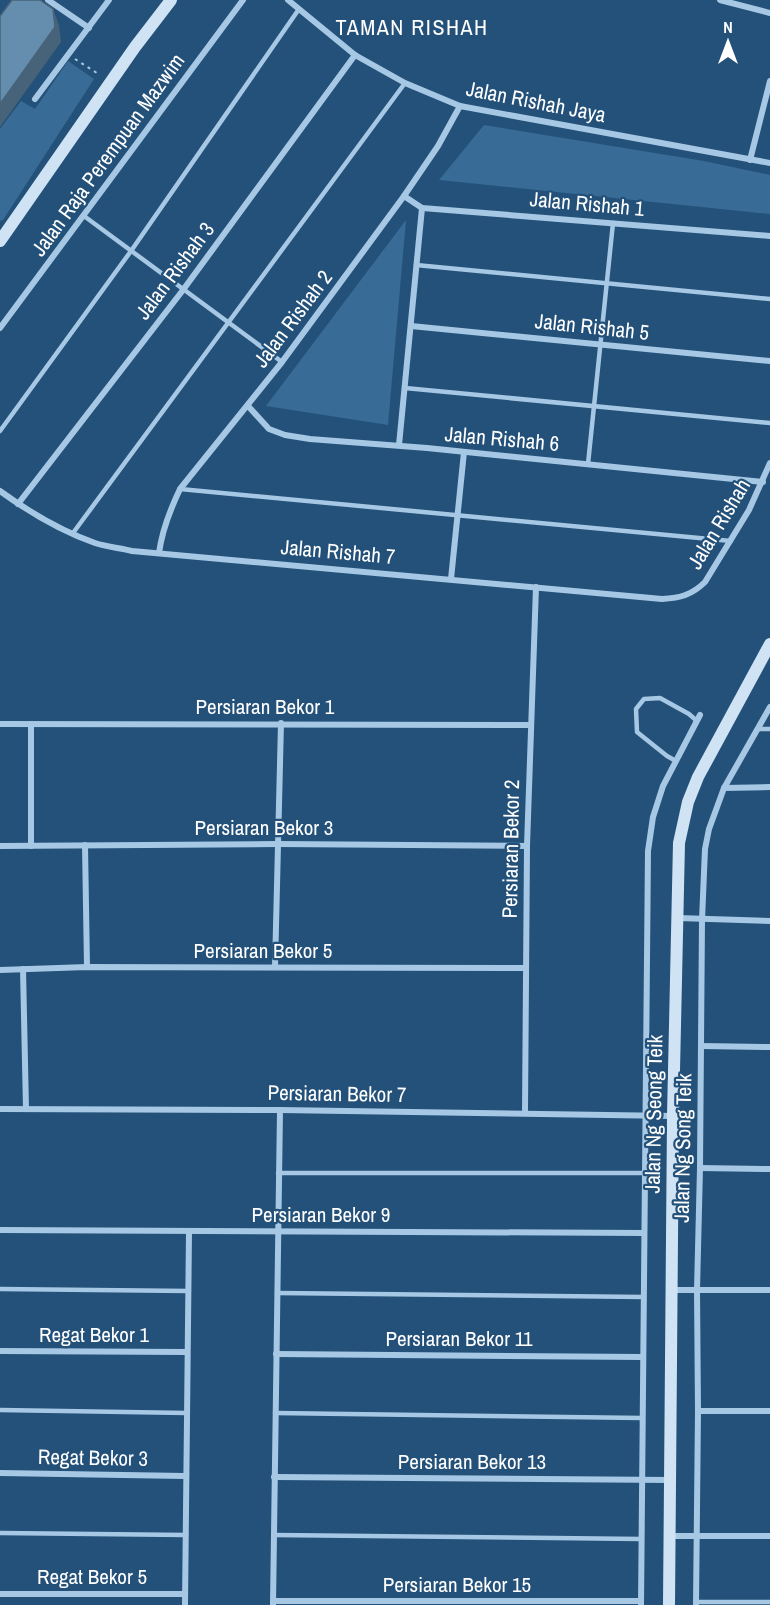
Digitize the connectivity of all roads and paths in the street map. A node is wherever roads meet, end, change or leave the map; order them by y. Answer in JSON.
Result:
{"nodes":[{"id":1,"x":48,"y":0,"type":"edge"},
{"id":2,"x":109,"y":0,"type":"edge"},
{"id":3,"x":171,"y":0,"type":"edge"},
{"id":4,"x":243,"y":0,"type":"edge"},
{"id":5,"x":288,"y":0,"type":"edge"},
{"id":6,"x":720,"y":0,"type":"edge"},
{"id":7,"x":299,"y":9,"type":"junction"},
{"id":8,"x":770,"y":14,"type":"edge"},
{"id":9,"x":89,"y":28,"type":"junction"},
{"id":10,"x":355,"y":55,"type":"junction"},
{"id":11,"x":68,"y":56,"type":"junction"},
{"id":12,"x":110,"y":81,"type":"junction"},
{"id":13,"x":770,"y":81,"type":"edge"},
{"id":14,"x":405,"y":82,"type":"junction"},
{"id":15,"x":35,"y":99,"type":"dead end"},
{"id":16,"x":460,"y":106,"type":"junction"},
{"id":17,"x":750,"y":160,"type":"junction"},
{"id":18,"x":770,"y":163,"type":"edge"},
{"id":19,"x":404,"y":196,"type":"junction"},
{"id":20,"x":422,"y":208,"type":"junction"},
{"id":21,"x":84,"y":216,"type":"junction"},
{"id":22,"x":613,"y":223,"type":"junction"},
{"id":23,"x":770,"y":236,"type":"edge"},
{"id":24,"x":0,"y":241,"type":"edge"},
{"id":25,"x":131,"y":251,"type":"junction"},
{"id":26,"x":417,"y":265,"type":"junction"},
{"id":27,"x":607,"y":283,"type":"junction"},
{"id":28,"x":183,"y":290,"type":"junction"},
{"id":29,"x":770,"y":299,"type":"edge"},
{"id":30,"x":228,"y":322,"type":"junction"},
{"id":31,"x":411,"y":326,"type":"junction"},
{"id":32,"x":0,"y":328,"type":"edge"},
{"id":33,"x":600,"y":344,"type":"junction"},
{"id":34,"x":770,"y":361,"type":"edge"},
{"id":35,"x":282,"y":362,"type":"junction"},
{"id":36,"x":405,"y":388,"type":"junction"},
{"id":37,"x":248,"y":406,"type":"junction"},
{"id":38,"x":594,"y":406,"type":"junction"},
{"id":39,"x":770,"y":423,"type":"edge"},
{"id":40,"x":0,"y":431,"type":"edge"},
{"id":41,"x":399,"y":446,"type":"junction"},
{"id":42,"x":464,"y":452,"type":"junction"},
{"id":43,"x":770,"y":463,"type":"edge"},
{"id":44,"x":588,"y":464,"type":"junction"},
{"id":45,"x":763,"y":482,"type":"junction"},
{"id":46,"x":180,"y":489,"type":"junction"},
{"id":47,"x":0,"y":491,"type":"edge"},
{"id":48,"x":18,"y":504,"type":"junction"},
{"id":49,"x":458,"y":514,"type":"junction"},
{"id":50,"x":73,"y":533,"type":"junction"},
{"id":51,"x":731,"y":541,"type":"junction"},
{"id":52,"x":159,"y":553,"type":"junction"},
{"id":53,"x":451,"y":579,"type":"junction"},
{"id":54,"x":536,"y":587,"type":"junction"},
{"id":55,"x":687,"y":595,"type":"joint"},
{"id":56,"x":768,"y":652,"type":"edge"},
{"id":57,"x":770,"y":707,"type":"edge"},
{"id":58,"x":699,"y":718,"type":"joint"},
{"id":59,"x":281,"y":723,"type":"junction"},
{"id":60,"x":0,"y":724,"type":"edge"},
{"id":61,"x":31,"y":724,"type":"junction"},
{"id":62,"x":530,"y":725,"type":"junction"},
{"id":63,"x":757,"y":729,"type":"junction"},
{"id":64,"x":770,"y":729,"type":"edge"},
{"id":65,"x":676,"y":761,"type":"junction"},
{"id":66,"x":770,"y":787,"type":"edge"},
{"id":67,"x":724,"y":788,"type":"junction"},
{"id":68,"x":278,"y":844,"type":"junction"},
{"id":69,"x":85,"y":845,"type":"junction"},
{"id":70,"x":0,"y":846,"type":"edge"},
{"id":71,"x":31,"y":846,"type":"junction"},
{"id":72,"x":527,"y":846,"type":"junction"},
{"id":73,"x":676,"y":918,"type":"junction"},
{"id":74,"x":702,"y":920,"type":"junction"},
{"id":75,"x":770,"y":921,"type":"edge"},
{"id":76,"x":87,"y":967,"type":"junction"},
{"id":77,"x":275,"y":968,"type":"junction"},
{"id":78,"x":526,"y":968,"type":"junction"},
{"id":79,"x":23,"y":969,"type":"junction"},
{"id":80,"x":0,"y":970,"type":"edge"},
{"id":81,"x":700,"y":1046,"type":"junction"},
{"id":82,"x":770,"y":1047,"type":"edge"},
{"id":83,"x":0,"y":1109,"type":"edge"},
{"id":84,"x":26,"y":1109,"type":"junction"},
{"id":85,"x":280,"y":1110,"type":"junction"},
{"id":86,"x":525,"y":1112,"type":"junction"},
{"id":87,"x":646,"y":1116,"type":"junction"},
{"id":88,"x":673,"y":1116,"type":"junction"},
{"id":89,"x":700,"y":1168,"type":"junction"},
{"id":90,"x":770,"y":1168,"type":"edge"},
{"id":91,"x":278,"y":1173,"type":"junction"},
{"id":92,"x":644,"y":1173,"type":"junction"},
{"id":93,"x":0,"y":1230,"type":"edge"},
{"id":94,"x":189,"y":1232,"type":"junction"},
{"id":95,"x":278,"y":1232,"type":"junction"},
{"id":96,"x":643,"y":1233,"type":"junction"},
{"id":97,"x":0,"y":1289,"type":"edge"},
{"id":98,"x":672,"y":1290,"type":"junction"},
{"id":99,"x":697,"y":1290,"type":"junction"},
{"id":100,"x":770,"y":1290,"type":"edge"},
{"id":101,"x":189,"y":1291,"type":"junction"},
{"id":102,"x":277,"y":1293,"type":"junction"},
{"id":103,"x":643,"y":1297,"type":"junction"},
{"id":104,"x":0,"y":1350,"type":"edge"},
{"id":105,"x":187,"y":1352,"type":"junction"},
{"id":106,"x":276,"y":1354,"type":"junction"},
{"id":107,"x":642,"y":1357,"type":"junction"},
{"id":108,"x":0,"y":1410,"type":"edge"},
{"id":109,"x":698,"y":1411,"type":"junction"},
{"id":110,"x":770,"y":1411,"type":"edge"},
{"id":111,"x":186,"y":1413,"type":"junction"},
{"id":112,"x":275,"y":1413,"type":"junction"},
{"id":113,"x":642,"y":1419,"type":"junction"},
{"id":114,"x":0,"y":1473,"type":"edge"},
{"id":115,"x":185,"y":1476,"type":"junction"},
{"id":116,"x":274,"y":1477,"type":"junction"},
{"id":117,"x":641,"y":1480,"type":"junction"},
{"id":118,"x":670,"y":1480,"type":"junction"},
{"id":119,"x":0,"y":1533,"type":"edge"},
{"id":120,"x":186,"y":1535,"type":"junction"},
{"id":121,"x":274,"y":1535,"type":"junction"},
{"id":122,"x":697,"y":1535,"type":"junction"},
{"id":123,"x":670,"y":1536,"type":"junction"},
{"id":124,"x":770,"y":1536,"type":"edge"},
{"id":125,"x":641,"y":1539,"type":"junction"},
{"id":126,"x":0,"y":1594,"type":"edge"},
{"id":127,"x":184,"y":1594,"type":"junction"},
{"id":128,"x":770,"y":1602,"type":"edge"},
{"id":129,"x":273,"y":1603,"type":"edge"},
{"id":130,"x":641,"y":1603,"type":"edge"},
{"id":131,"x":696,"y":1603,"type":"edge"},
{"id":132,"x":185,"y":1605,"type":"edge"},
{"id":133,"x":669,"y":1605,"type":"edge"}],
"edges":[{"from":1,"to":9,"type":"street"},
{"from":2,"to":9,"type":"street"},
{"from":3,"to":12,"type":"main road"},
{"from":4,"to":21,"type":"street","name":"Jalan Raja Perempuan Mazwim"},
{"from":5,"to":7,"type":"street","name":"Jalan Rishah Jaya"},
{"from":6,"to":8,"type":"street"},
{"from":7,"to":10,"type":"street","name":"Jalan Rishah Jaya"},
{"from":7,"to":25,"type":"lane"},
{"from":9,"to":11,"type":"street"},
{"from":10,"to":14,"type":"street","name":"Jalan Rishah Jaya"},
{"from":10,"to":28,"type":"street","name":"Jalan Rishah 3"},
{"from":11,"to":12,"type":"path"},
{"from":11,"to":15,"type":"street"},
{"from":12,"to":24,"type":"main road"},
{"from":13,"to":17,"type":"street"},
{"from":14,"to":16,"type":"street","name":"Jalan Rishah Jaya"},
{"from":14,"to":30,"type":"lane"},
{"from":16,"to":17,"type":"street","name":"Jalan Rishah Jaya"},
{"from":16,"to":19,"type":"street","name":"Jalan Rishah 2"},
{"from":17,"to":18,"type":"street","name":"Jalan Rishah Jaya"},
{"from":19,"to":20,"type":"street","name":"Jalan Rishah 1"},
{"from":19,"to":35,"type":"street","name":"Jalan Rishah 2"},
{"from":20,"to":22,"type":"street","name":"Jalan Rishah 1"},
{"from":20,"to":26,"type":"street"},
{"from":21,"to":25,"type":"lane"},
{"from":21,"to":32,"type":"street","name":"Jalan Raja Perempuan Mazwim"},
{"from":22,"to":23,"type":"street","name":"Jalan Rishah 1"},
{"from":22,"to":27,"type":"lane"},
{"from":25,"to":28,"type":"lane"},
{"from":25,"to":40,"type":"lane"},
{"from":26,"to":27,"type":"lane"},
{"from":26,"to":31,"type":"street"},
{"from":27,"to":29,"type":"lane"},
{"from":27,"to":33,"type":"lane"},
{"from":28,"to":30,"type":"lane"},
{"from":28,"to":48,"type":"street","name":"Jalan Rishah 3"},
{"from":30,"to":35,"type":"lane"},
{"from":30,"to":50,"type":"lane"},
{"from":31,"to":33,"type":"street","name":"Jalan Rishah 5"},
{"from":31,"to":36,"type":"street"},
{"from":33,"to":34,"type":"street","name":"Jalan Rishah 5"},
{"from":33,"to":38,"type":"lane"},
{"from":35,"to":37,"type":"street","name":"Jalan Rishah 2"},
{"from":36,"to":38,"type":"lane"},
{"from":36,"to":41,"type":"street"},
{"from":37,"to":41,"type":"street","name":"Jalan Rishah 6"},
{"from":37,"to":46,"type":"street","name":"Jalan Rishah 2"},
{"from":38,"to":39,"type":"lane"},
{"from":38,"to":44,"type":"lane"},
{"from":41,"to":42,"type":"street","name":"Jalan Rishah 6"},
{"from":42,"to":44,"type":"street","name":"Jalan Rishah 6"},
{"from":42,"to":49,"type":"street"},
{"from":43,"to":45,"type":"street","name":"Jalan Rishah"},
{"from":44,"to":45,"type":"street","name":"Jalan Rishah 6"},
{"from":45,"to":51,"type":"street","name":"Jalan Rishah"},
{"from":46,"to":49,"type":"lane"},
{"from":46,"to":52,"type":"street","name":"Jalan Rishah 2"},
{"from":47,"to":48,"type":"street","name":"Jalan Rishah 7"},
{"from":48,"to":50,"type":"street","name":"Jalan Rishah 7"},
{"from":49,"to":51,"type":"lane"},
{"from":49,"to":53,"type":"street"},
{"from":50,"to":52,"type":"street","name":"Jalan Rishah 7"},
{"from":51,"to":55,"type":"street","name":"Jalan Rishah"},
{"from":52,"to":53,"type":"street","name":"Jalan Rishah 7"},
{"from":53,"to":54,"type":"street","name":"Jalan Rishah 7"},
{"from":54,"to":55,"type":"street","name":"Jalan Rishah 7"},
{"from":54,"to":62,"type":"street","name":"Persiaran Bekor 2"},
{"from":56,"to":73,"type":"main road","name":"Jalan Ng Seong Teik"},
{"from":57,"to":63,"type":"street","name":"Jalan Ng Song Teik"},
{"from":58,"to":65,"type":"street","name":"Jalan Ng Seong Teik"},
{"from":58,"to":65,"type":"lane"},
{"from":59,"to":61,"type":"street","name":"Persiaran Bekor 1"},
{"from":59,"to":62,"type":"street","name":"Persiaran Bekor 1"},
{"from":59,"to":68,"type":"street"},
{"from":60,"to":61,"type":"street","name":"Persiaran Bekor 1"},
{"from":61,"to":71,"type":"street"},
{"from":62,"to":72,"type":"street","name":"Persiaran Bekor 2"},
{"from":63,"to":64,"type":"lane"},
{"from":63,"to":67,"type":"street","name":"Jalan Ng Song Teik"},
{"from":65,"to":87,"type":"street","name":"Jalan Ng Seong Teik"},
{"from":66,"to":67,"type":"street"},
{"from":67,"to":74,"type":"street","name":"Jalan Ng Song Teik"},
{"from":68,"to":69,"type":"street","name":"Persiaran Bekor 3"},
{"from":68,"to":72,"type":"street","name":"Persiaran Bekor 3"},
{"from":68,"to":77,"type":"street"},
{"from":69,"to":71,"type":"street","name":"Persiaran Bekor 3"},
{"from":69,"to":76,"type":"street"},
{"from":70,"to":71,"type":"street","name":"Persiaran Bekor 3"},
{"from":72,"to":78,"type":"street","name":"Persiaran Bekor 2"},
{"from":73,"to":74,"type":"street"},
{"from":73,"to":88,"type":"main road","name":"Jalan Ng Seong Teik"},
{"from":74,"to":75,"type":"street"},
{"from":74,"to":81,"type":"street","name":"Jalan Ng Song Teik"},
{"from":76,"to":77,"type":"street","name":"Persiaran Bekor 5"},
{"from":76,"to":79,"type":"street","name":"Persiaran Bekor 5"},
{"from":77,"to":78,"type":"street","name":"Persiaran Bekor 5"},
{"from":78,"to":86,"type":"street","name":"Persiaran Bekor 2"},
{"from":79,"to":80,"type":"street","name":"Persiaran Bekor 5"},
{"from":79,"to":84,"type":"street"},
{"from":81,"to":82,"type":"street"},
{"from":81,"to":89,"type":"street","name":"Jalan Ng Song Teik"},
{"from":83,"to":84,"type":"street","name":"Persiaran Bekor 7"},
{"from":84,"to":85,"type":"street","name":"Persiaran Bekor 7"},
{"from":85,"to":86,"type":"street","name":"Persiaran Bekor 7"},
{"from":85,"to":91,"type":"street"},
{"from":86,"to":87,"type":"street","name":"Persiaran Bekor 7"},
{"from":87,"to":88,"type":"street","name":"Persiaran Bekor 7"},
{"from":87,"to":92,"type":"street","name":"Jalan Ng Seong Teik"},
{"from":88,"to":98,"type":"main road","name":"Jalan Ng Seong Teik"},
{"from":89,"to":90,"type":"street"},
{"from":89,"to":99,"type":"street","name":"Jalan Ng Song Teik"},
{"from":91,"to":92,"type":"lane"},
{"from":91,"to":95,"type":"street"},
{"from":92,"to":96,"type":"street","name":"Jalan Ng Seong Teik"},
{"from":93,"to":94,"type":"street","name":"Persiaran Bekor 9"},
{"from":94,"to":95,"type":"street","name":"Persiaran Bekor 9"},
{"from":94,"to":101,"type":"street"},
{"from":95,"to":96,"type":"street","name":"Persiaran Bekor 9"},
{"from":95,"to":102,"type":"street"},
{"from":96,"to":103,"type":"street","name":"Jalan Ng Seong Teik"},
{"from":97,"to":101,"type":"lane"},
{"from":98,"to":99,"type":"street"},
{"from":98,"to":118,"type":"main road","name":"Jalan Ng Seong Teik"},
{"from":99,"to":100,"type":"street"},
{"from":99,"to":109,"type":"street","name":"Jalan Ng Song Teik"},
{"from":101,"to":105,"type":"street"},
{"from":102,"to":103,"type":"lane"},
{"from":102,"to":106,"type":"street"},
{"from":103,"to":107,"type":"street","name":"Jalan Ng Seong Teik"},
{"from":104,"to":105,"type":"street","name":"Regat Bekor 1"},
{"from":105,"to":111,"type":"street"},
{"from":106,"to":107,"type":"street","name":"Persiaran Bekor 11"},
{"from":106,"to":112,"type":"street"},
{"from":107,"to":113,"type":"street","name":"Jalan Ng Seong Teik"},
{"from":108,"to":111,"type":"lane"},
{"from":109,"to":110,"type":"street"},
{"from":109,"to":122,"type":"street","name":"Jalan Ng Song Teik"},
{"from":111,"to":115,"type":"street"},
{"from":112,"to":113,"type":"lane"},
{"from":112,"to":116,"type":"street"},
{"from":113,"to":117,"type":"street","name":"Jalan Ng Seong Teik"},
{"from":114,"to":115,"type":"street","name":"Regat Bekor 3"},
{"from":115,"to":120,"type":"street"},
{"from":116,"to":117,"type":"street","name":"Persiaran Bekor 13"},
{"from":116,"to":121,"type":"street"},
{"from":117,"to":118,"type":"street","name":"Persiaran Bekor 13"},
{"from":117,"to":125,"type":"street","name":"Jalan Ng Seong Teik"},
{"from":118,"to":123,"type":"main road","name":"Jalan Ng Seong Teik"},
{"from":119,"to":120,"type":"lane"},
{"from":120,"to":127,"type":"street"},
{"from":121,"to":125,"type":"lane"},
{"from":121,"to":129,"type":"street"},
{"from":122,"to":123,"type":"street"},
{"from":122,"to":124,"type":"street"},
{"from":122,"to":131,"type":"street","name":"Jalan Ng Song Teik"},
{"from":123,"to":133,"type":"main road","name":"Jalan Ng Seong Teik"},
{"from":125,"to":130,"type":"street","name":"Jalan Ng Seong Teik"},
{"from":126,"to":127,"type":"street","name":"Regat Bekor 5"},
{"from":127,"to":132,"type":"street"},
{"from":128,"to":131,"type":"lane"},
{"from":129,"to":130,"type":"street","name":"Persiaran Bekor 15"}]}
